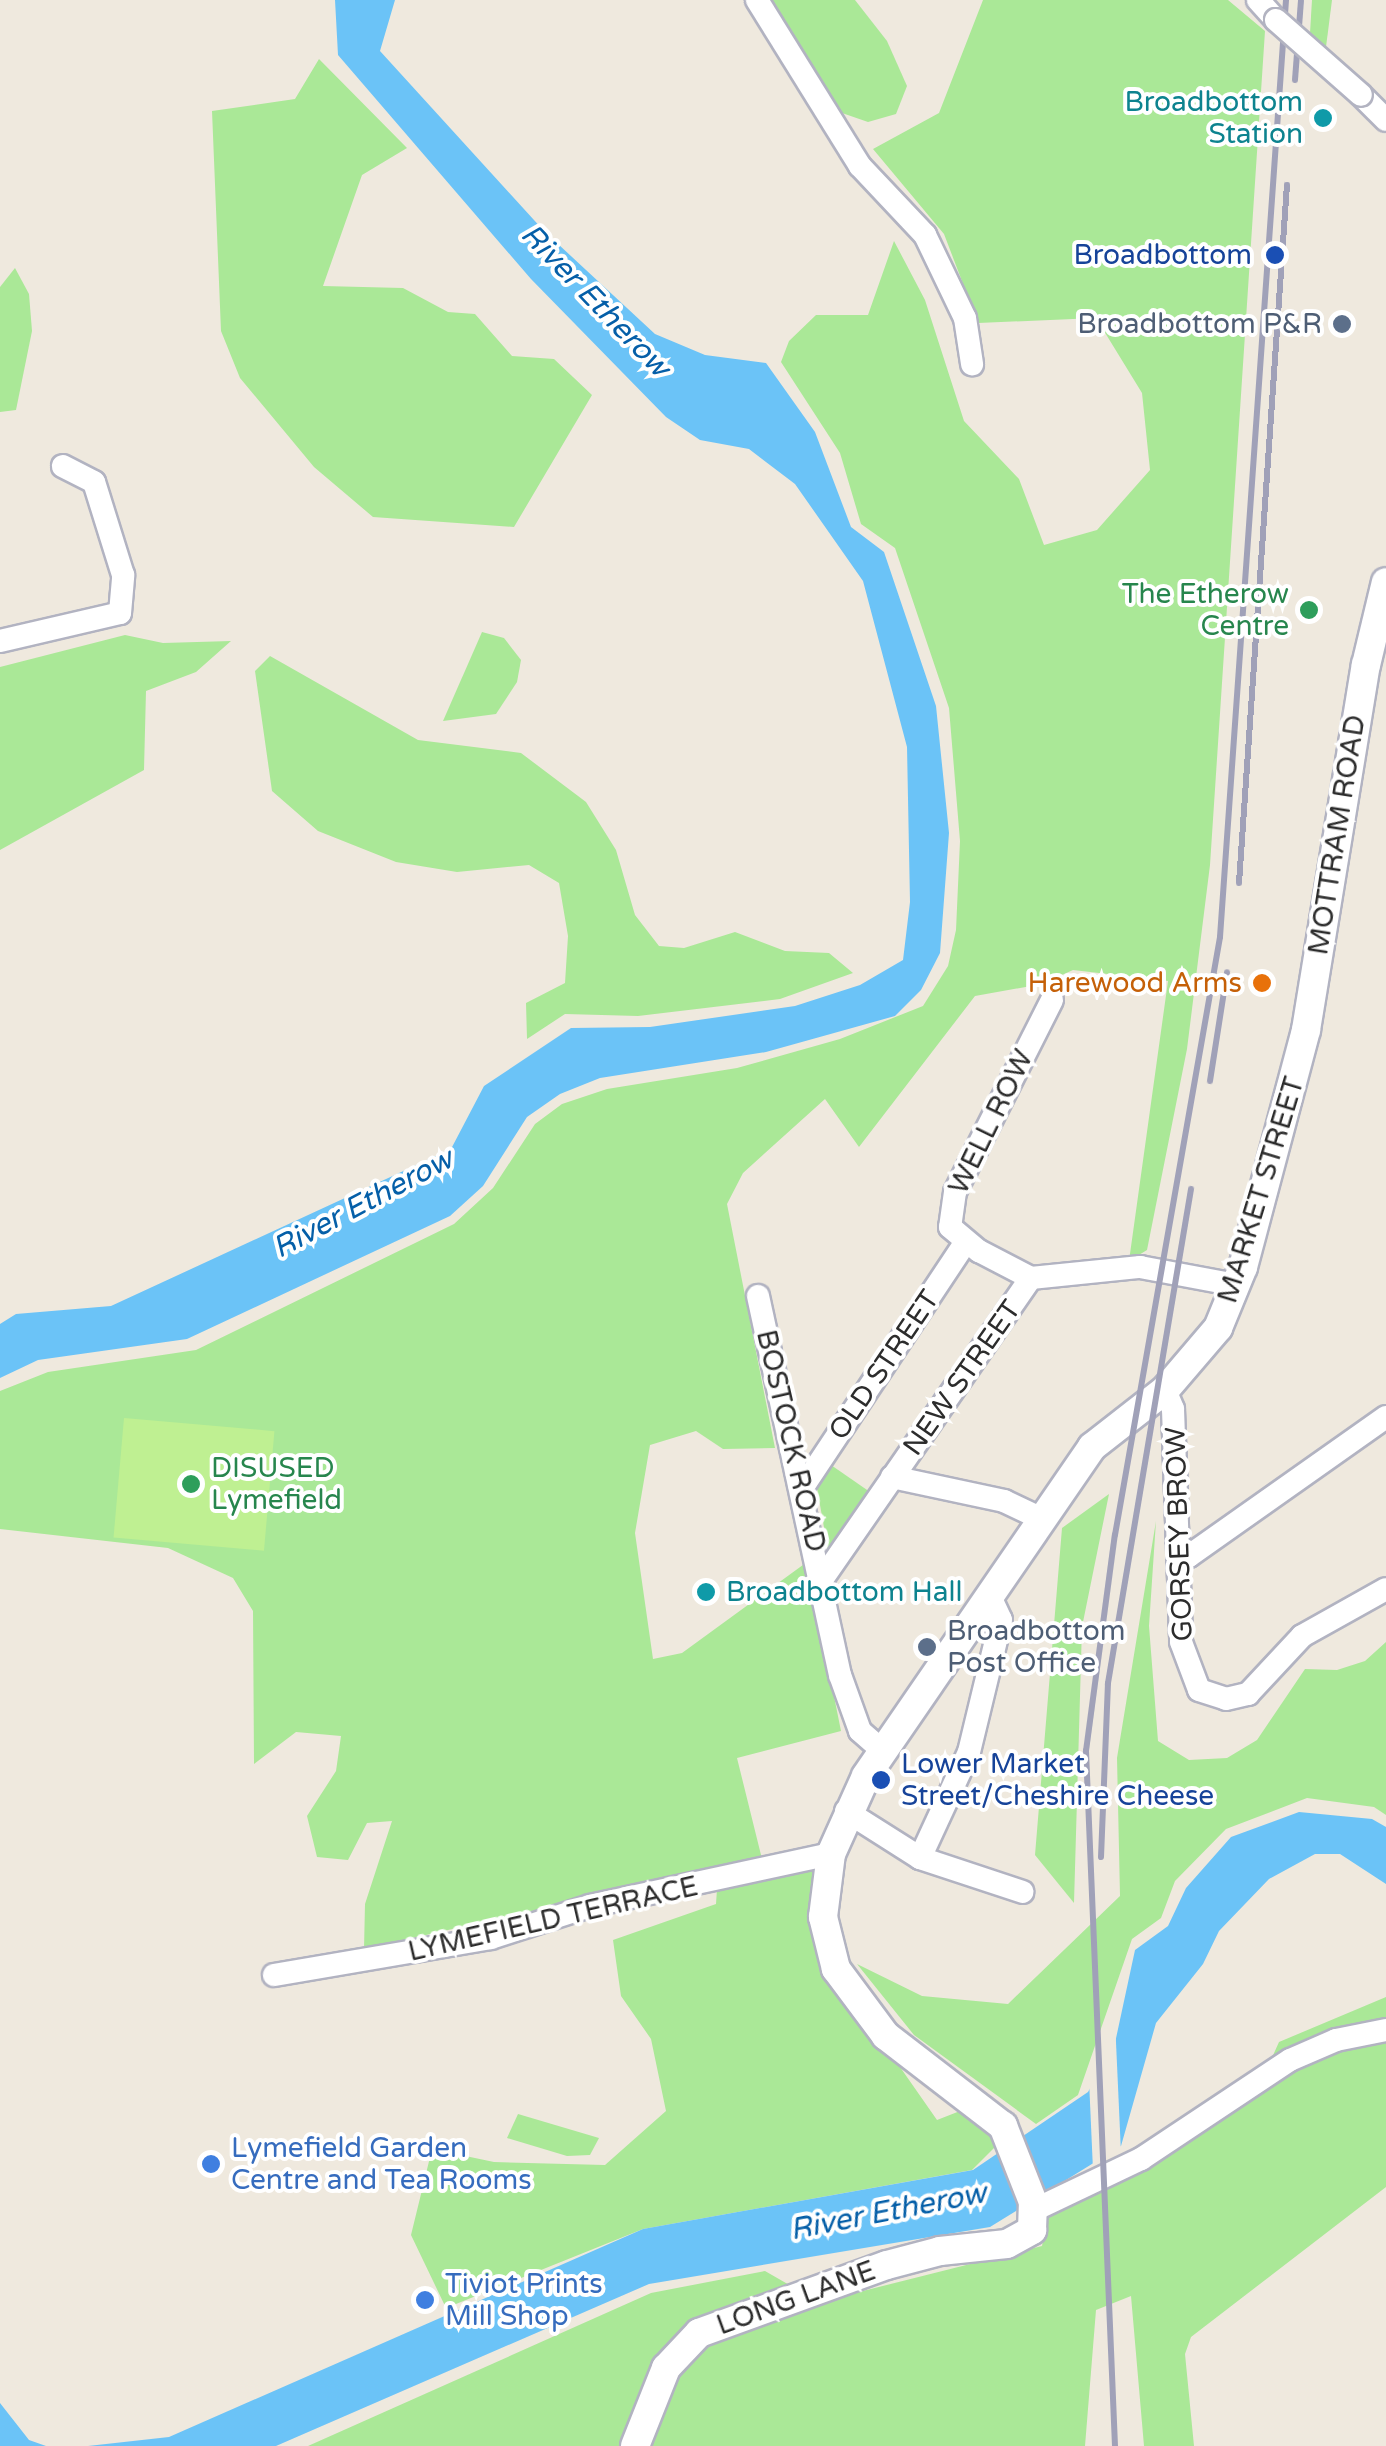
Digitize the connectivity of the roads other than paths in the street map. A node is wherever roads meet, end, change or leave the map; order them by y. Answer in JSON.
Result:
{"nodes":[{"id":1,"x":758,"y":0,"type":"edge"},
{"id":2,"x":1258,"y":0,"type":"edge"},
{"id":3,"x":1386,"y":120,"type":"edge"},
{"id":4,"x":972,"y":364,"type":"dead end"},
{"id":5,"x":64,"y":466,"type":"dead end"},
{"id":6,"x":1386,"y":582,"type":"edge"},
{"id":7,"x":0,"y":641,"type":"edge"},
{"id":8,"x":1052,"y":1000,"type":"dead end"},
{"id":9,"x":1306,"y":1030,"type":"joint"},
{"id":10,"x":965,"y":1242,"type":"junction"},
{"id":11,"x":1031,"y":1278,"type":"junction"},
{"id":12,"x":1236,"y":1284,"type":"junction"},
{"id":13,"x":758,"y":1296,"type":"dead end"},
{"id":14,"x":1165,"y":1390,"type":"junction"},
{"id":15,"x":1386,"y":1417,"type":"edge"},
{"id":16,"x":892,"y":1478,"type":"junction"},
{"id":17,"x":803,"y":1487,"type":"junction"},
{"id":18,"x":1042,"y":1519,"type":"junction"},
{"id":19,"x":1179,"y":1557,"type":"junction"},
{"id":20,"x":823,"y":1578,"type":"junction"},
{"id":21,"x":1386,"y":1589,"type":"edge"},
{"id":22,"x":990,"y":1596,"type":"junction"},
{"id":23,"x":883,"y":1751,"type":"junction"},
{"id":24,"x":846,"y":1812,"type":"junction"},
{"id":25,"x":831,"y":1854,"type":"junction"},
{"id":26,"x":920,"y":1858,"type":"junction"},
{"id":27,"x":1023,"y":1892,"type":"dead end"},
{"id":28,"x":274,"y":1975,"type":"dead end"},
{"id":29,"x":1386,"y":2030,"type":"edge"},
{"id":30,"x":1034,"y":2206,"type":"junction"},
{"id":31,"x":635,"y":2446,"type":"edge"}],
"edges":[{"from":1,"to":4,"type":"street"},
{"from":2,"to":3,"type":"street","bridge":true},
{"from":5,"to":7,"type":"street"},
{"from":6,"to":9,"type":"street","name":"MOTTRAM ROAD"},
{"from":8,"to":10,"type":"street","name":"WELL ROW"},
{"from":9,"to":12,"type":"street","name":"MARKET STREET"},
{"from":10,"to":11,"type":"street"},
{"from":10,"to":17,"type":"street","name":"OLD STREET"},
{"from":11,"to":12,"type":"street"},
{"from":11,"to":16,"type":"street","name":"NEW STREET"},
{"from":12,"to":14,"type":"street","name":"MARKET STREET"},
{"from":13,"to":17,"type":"street","name":"BOSTOCK ROAD"},
{"from":14,"to":18,"type":"street","name":"MARKET STREET"},
{"from":14,"to":19,"type":"street","name":"GORSEY BROW"},
{"from":15,"to":19,"type":"street"},
{"from":16,"to":18,"type":"street"},
{"from":16,"to":20,"type":"street","name":"NEW STREET"},
{"from":17,"to":20,"type":"street","name":"BOSTOCK ROAD"},
{"from":18,"to":22,"type":"street","name":"MARKET STREET"},
{"from":19,"to":21,"type":"street","name":"GORSEY BROW"},
{"from":20,"to":23,"type":"street","name":"BOSTOCK ROAD"},
{"from":22,"to":23,"type":"street","name":"MARKET STREET"},
{"from":22,"to":26,"type":"street"},
{"from":23,"to":24,"type":"street","name":"MARKET STREET"},
{"from":24,"to":25,"type":"street","name":"MARKET STREET"},
{"from":24,"to":26,"type":"street"},
{"from":25,"to":28,"type":"street","name":"LYMEFIELD TERRACE"},
{"from":25,"to":30,"type":"street","name":"MARKET STREET"},
{"from":26,"to":27,"type":"street"},
{"from":29,"to":30,"type":"street"},
{"from":30,"to":31,"type":"street","name":"LONG LANE"}]}
